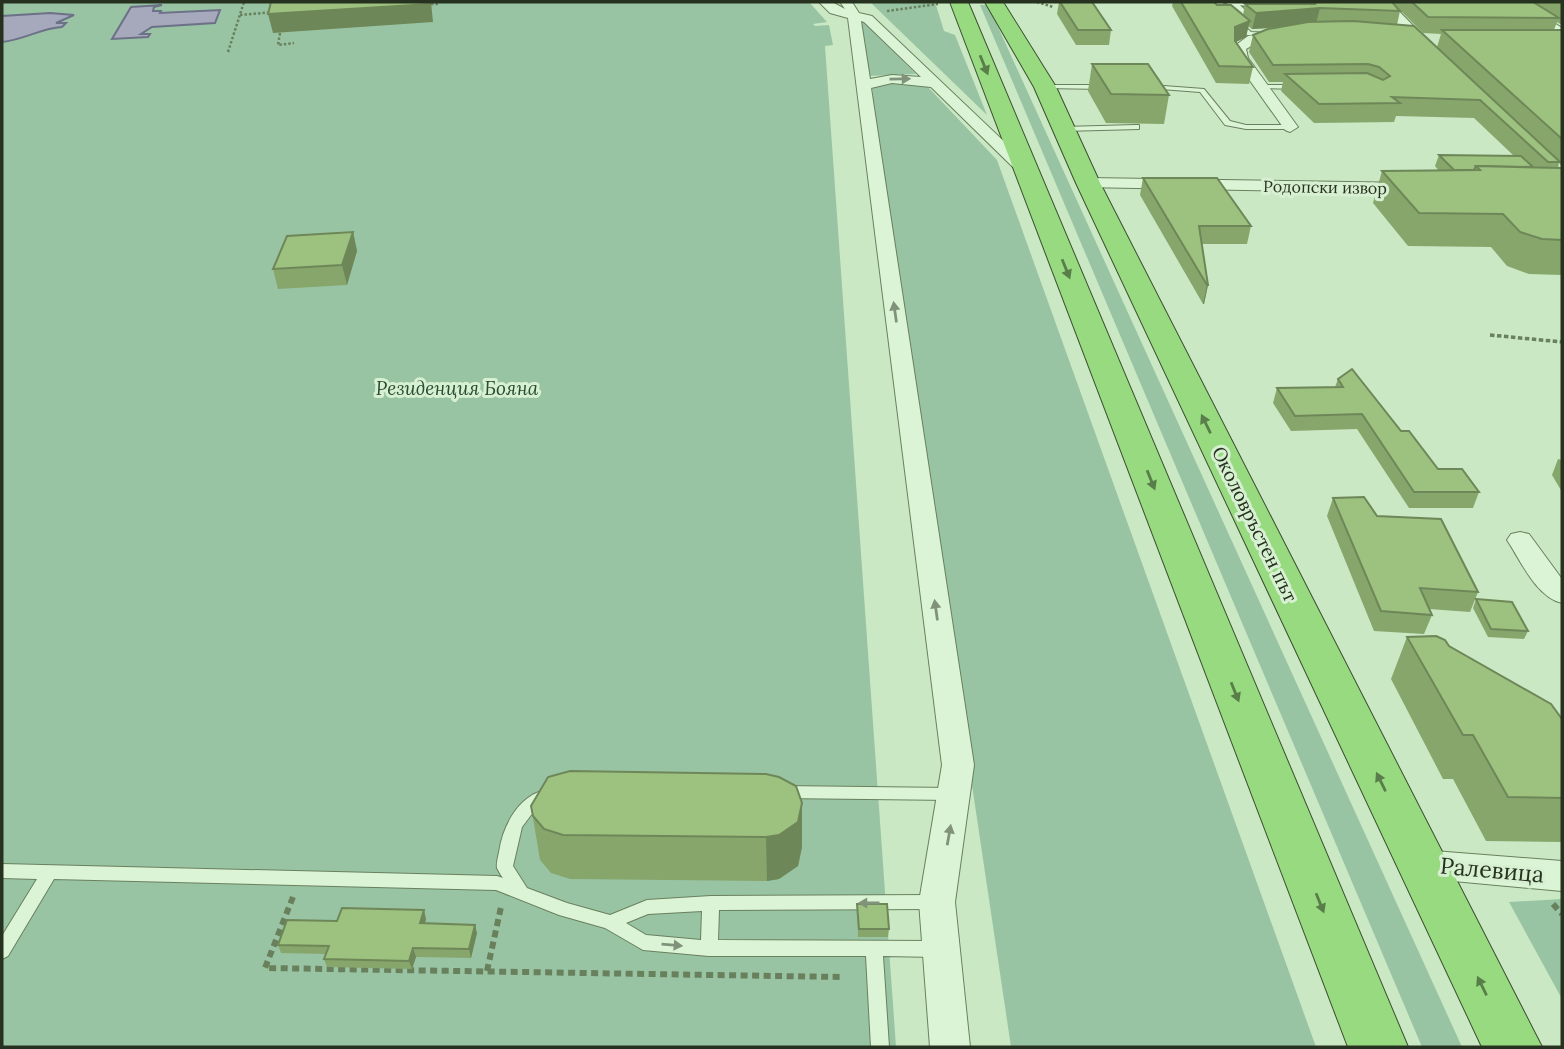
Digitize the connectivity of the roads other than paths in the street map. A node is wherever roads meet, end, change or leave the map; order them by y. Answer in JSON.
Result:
{"nodes":[{"id":1,"x":825,"y":2,"type":"edge"},
{"id":2,"x":995,"y":2,"type":"edge"},
{"id":3,"x":1225,"y":2,"type":"edge"},
{"id":4,"x":1286,"y":2,"type":"edge"},
{"id":5,"x":1383,"y":2,"type":"edge"},
{"id":6,"x":1513,"y":2,"type":"edge"},
{"id":7,"x":950,"y":3,"type":"edge"},
{"id":8,"x":1234,"y":3,"type":"edge"},
{"id":9,"x":1018,"y":6,"type":"dead end"},
{"id":10,"x":853,"y":10,"type":"edge"},
{"id":11,"x":1014,"y":31,"type":"junction"},
{"id":12,"x":1562,"y":33,"type":"edge"},
{"id":13,"x":1392,"y":34,"type":"edge"},
{"id":14,"x":1299,"y":35,"type":"joint"},
{"id":15,"x":1417,"y":38,"type":"junction"},
{"id":16,"x":1445,"y":40,"type":"edge"},
{"id":17,"x":1438,"y":59,"type":"edge"},
{"id":18,"x":1112,"y":79,"type":"edge"},
{"id":19,"x":937,"y":83,"type":"junction"},
{"id":20,"x":1042,"y":83,"type":"junction"},
{"id":21,"x":863,"y":85,"type":"junction"},
{"id":22,"x":1311,"y":85,"type":"edge"},
{"id":23,"x":1261,"y":86,"type":"junction"},
{"id":24,"x":1117,"y":87,"type":"edge"},
{"id":25,"x":1144,"y":87,"type":"edge"},
{"id":26,"x":1300,"y":87,"type":"edge"},
{"id":27,"x":1136,"y":127,"type":"edge"},
{"id":28,"x":1290,"y":127,"type":"joint"},
{"id":29,"x":1063,"y":129,"type":"junction"},
{"id":30,"x":1027,"y":171,"type":"junction"},
{"id":31,"x":1088,"y":183,"type":"junction"},
{"id":32,"x":1426,"y":189,"type":"edge"},
{"id":33,"x":1520,"y":540,"type":"dead end"},
{"id":34,"x":1562,"y":594,"type":"edge"},
{"id":35,"x":558,"y":792,"type":"edge"},
{"id":36,"x":770,"y":792,"type":"edge"},
{"id":37,"x":956,"y":794,"type":"junction"},
{"id":38,"x":1421,"y":864,"type":"junction"},
{"id":39,"x":2,"y":871,"type":"edge"},
{"id":40,"x":51,"y":872,"type":"junction"},
{"id":41,"x":1562,"y":876,"type":"edge"},
{"id":42,"x":513,"y":888,"type":"junction"},
{"id":43,"x":937,"y":902,"type":"junction"},
{"id":44,"x":711,"y":903,"type":"junction"},
{"id":45,"x":610,"y":922,"type":"junction"},
{"id":46,"x":709,"y":948,"type":"junction"},
{"id":47,"x":874,"y":949,"type":"junction"},
{"id":48,"x":941,"y":949,"type":"junction"},
{"id":49,"x":2,"y":951,"type":"edge"},
{"id":50,"x":880,"y":1047,"type":"edge"},
{"id":51,"x":950,"y":1047,"type":"edge"},
{"id":52,"x":1378,"y":1047,"type":"edge"},
{"id":53,"x":1512,"y":1047,"type":"edge"}],
"edges":[{"from":1,"to":10,"type":"street"},
{"from":2,"to":11,"type":"highway","name":"Околовръстен път"},
{"from":3,"to":8,"type":"lane"},
{"from":4,"to":8,"type":"lane"},
{"from":5,"to":15,"type":"street"},
{"from":6,"to":12,"type":"street"},
{"from":7,"to":30,"type":"highway","one_way":true},
{"from":8,"to":14,"type":"lane"},
{"from":9,"to":11,"type":"highway"},
{"from":10,"to":19,"type":"street"},
{"from":10,"to":21,"type":"street"},
{"from":11,"to":20,"type":"highway","name":"Околовръстен път"},
{"from":13,"to":15,"type":"street"},
{"from":14,"to":23,"type":"street"},
{"from":15,"to":16,"type":"street"},
{"from":15,"to":17,"type":"street"},
{"from":18,"to":20,"type":"lane"},
{"from":21,"to":19,"type":"street","one_way":true},
{"from":19,"to":30,"type":"street"},
{"from":20,"to":24,"type":"lane"},
{"from":20,"to":29,"type":"highway","name":"Околовръстен път"},
{"from":37,"to":21,"type":"street","one_way":true},
{"from":22,"to":23,"type":"lane"},
{"from":23,"to":26,"type":"lane"},
{"from":23,"to":28,"type":"street"},
{"from":25,"to":28,"type":"lane"},
{"from":27,"to":29,"type":"lane"},
{"from":29,"to":31,"type":"highway","name":"Околовръстен път"},
{"from":30,"to":52,"type":"highway","one_way":true},
{"from":31,"to":32,"type":"street","name":"Родопски извор"},
{"from":38,"to":31,"type":"highway","name":"Околовръстен път","one_way":true},
{"from":33,"to":34,"type":"street"},
{"from":35,"to":42,"type":"lane"},
{"from":36,"to":37,"type":"lane"},
{"from":43,"to":37,"type":"street","one_way":true},
{"from":38,"to":41,"type":"street","name":"Ралевица"},
{"from":53,"to":38,"type":"highway","name":"Околовръстен път","one_way":true},
{"from":39,"to":40,"type":"lane"},
{"from":40,"to":42,"type":"lane"},
{"from":40,"to":49,"type":"lane"},
{"from":42,"to":45,"type":"lane"},
{"from":43,"to":44,"type":"lane","one_way":true},
{"from":43,"to":48,"type":"street"},
{"from":44,"to":45,"type":"lane"},
{"from":44,"to":46,"type":"lane"},
{"from":45,"to":46,"type":"lane","one_way":true},
{"from":46,"to":47,"type":"lane"},
{"from":47,"to":48,"type":"lane"},
{"from":47,"to":50,"type":"lane"},
{"from":48,"to":51,"type":"street"}]}
